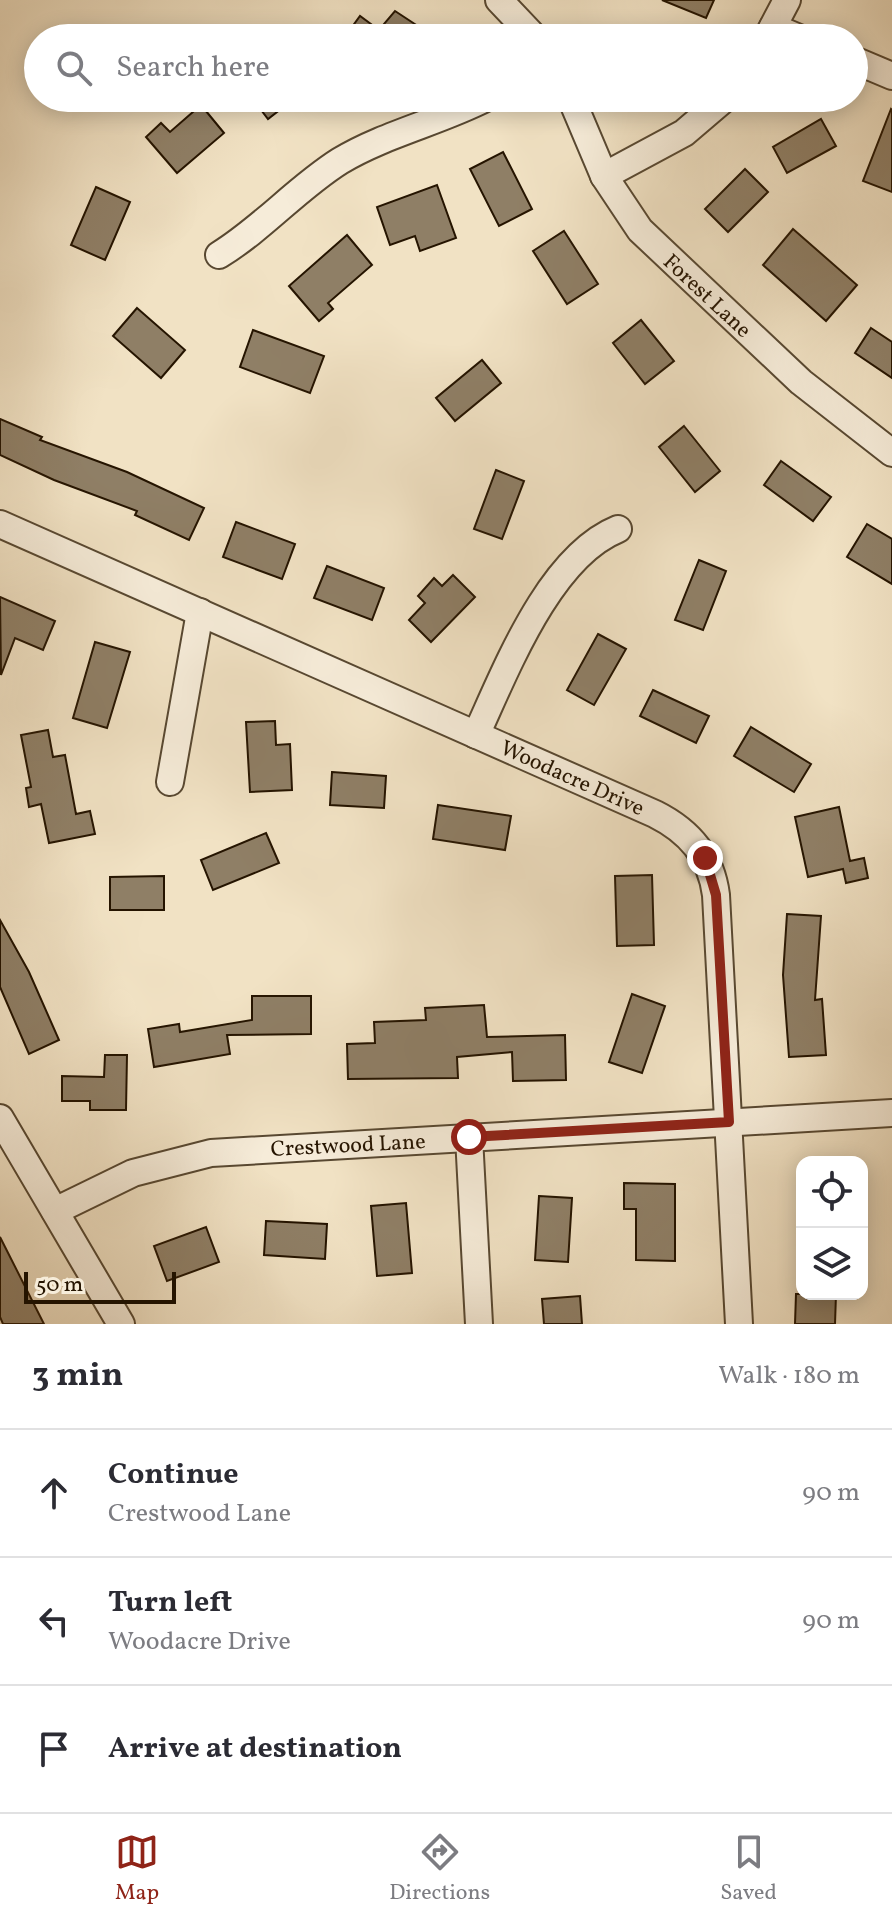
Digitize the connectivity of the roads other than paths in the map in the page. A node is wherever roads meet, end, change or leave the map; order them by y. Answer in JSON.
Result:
{"nodes":[{"id":1,"x":499,"y":0,"type":"edge"},
{"id":2,"x":787,"y":0,"type":"edge"},
{"id":3,"x":522,"y":24,"type":"edge"},
{"id":4,"x":775,"y":24,"type":"edge"},
{"id":5,"x":868,"y":66,"type":"edge"},
{"id":6,"x":892,"y":76,"type":"edge"},
{"id":7,"x":460,"y":112,"type":"edge"},
{"id":8,"x":577,"y":112,"type":"edge"},
{"id":9,"x":709,"y":112,"type":"edge"},
{"id":10,"x":604,"y":176,"type":"junction"},
{"id":11,"x":219,"y":255,"type":"dead end"},
{"id":12,"x":892,"y":453,"type":"edge"},
{"id":13,"x":0,"y":524,"type":"edge"},
{"id":14,"x":618,"y":529,"type":"dead end"},
{"id":15,"x":200,"y":612,"type":"junction"},
{"id":16,"x":476,"y":735,"type":"junction"},
{"id":17,"x":170,"y":782,"type":"dead end"},
{"id":18,"x":892,"y":1113,"type":"edge"},
{"id":19,"x":0,"y":1118,"type":"edge"},
{"id":20,"x":729,"y":1122,"type":"junction"},
{"id":21,"x":469,"y":1137,"type":"junction"},
{"id":22,"x":55,"y":1211,"type":"junction"},
{"id":23,"x":121,"y":1324,"type":"edge"},
{"id":24,"x":479,"y":1324,"type":"edge"},
{"id":25,"x":739,"y":1324,"type":"edge"}],
"edges":[{"from":1,"to":3,"type":"street"},
{"from":2,"to":4,"type":"street"},
{"from":5,"to":6,"type":"street"},
{"from":7,"to":11,"type":"street"},
{"from":8,"to":10,"type":"street","name":"Forest Lane"},
{"from":9,"to":10,"type":"street"},
{"from":10,"to":12,"type":"street","name":"Forest Lane"},
{"from":13,"to":15,"type":"street","name":"Woodacre Drive"},
{"from":14,"to":16,"type":"street"},
{"from":15,"to":16,"type":"street","name":"Woodacre Drive"},
{"from":15,"to":17,"type":"street"},
{"from":16,"to":20,"type":"street","name":"Woodacre Drive"},
{"from":18,"to":20,"type":"street","name":"Crestwood Lane"},
{"from":19,"to":22,"type":"street"},
{"from":20,"to":21,"type":"street","name":"Crestwood Lane"},
{"from":20,"to":25,"type":"street","name":"Woodacre Drive"},
{"from":21,"to":22,"type":"street","name":"Crestwood Lane"},
{"from":21,"to":24,"type":"street"},
{"from":22,"to":23,"type":"street"}]}
